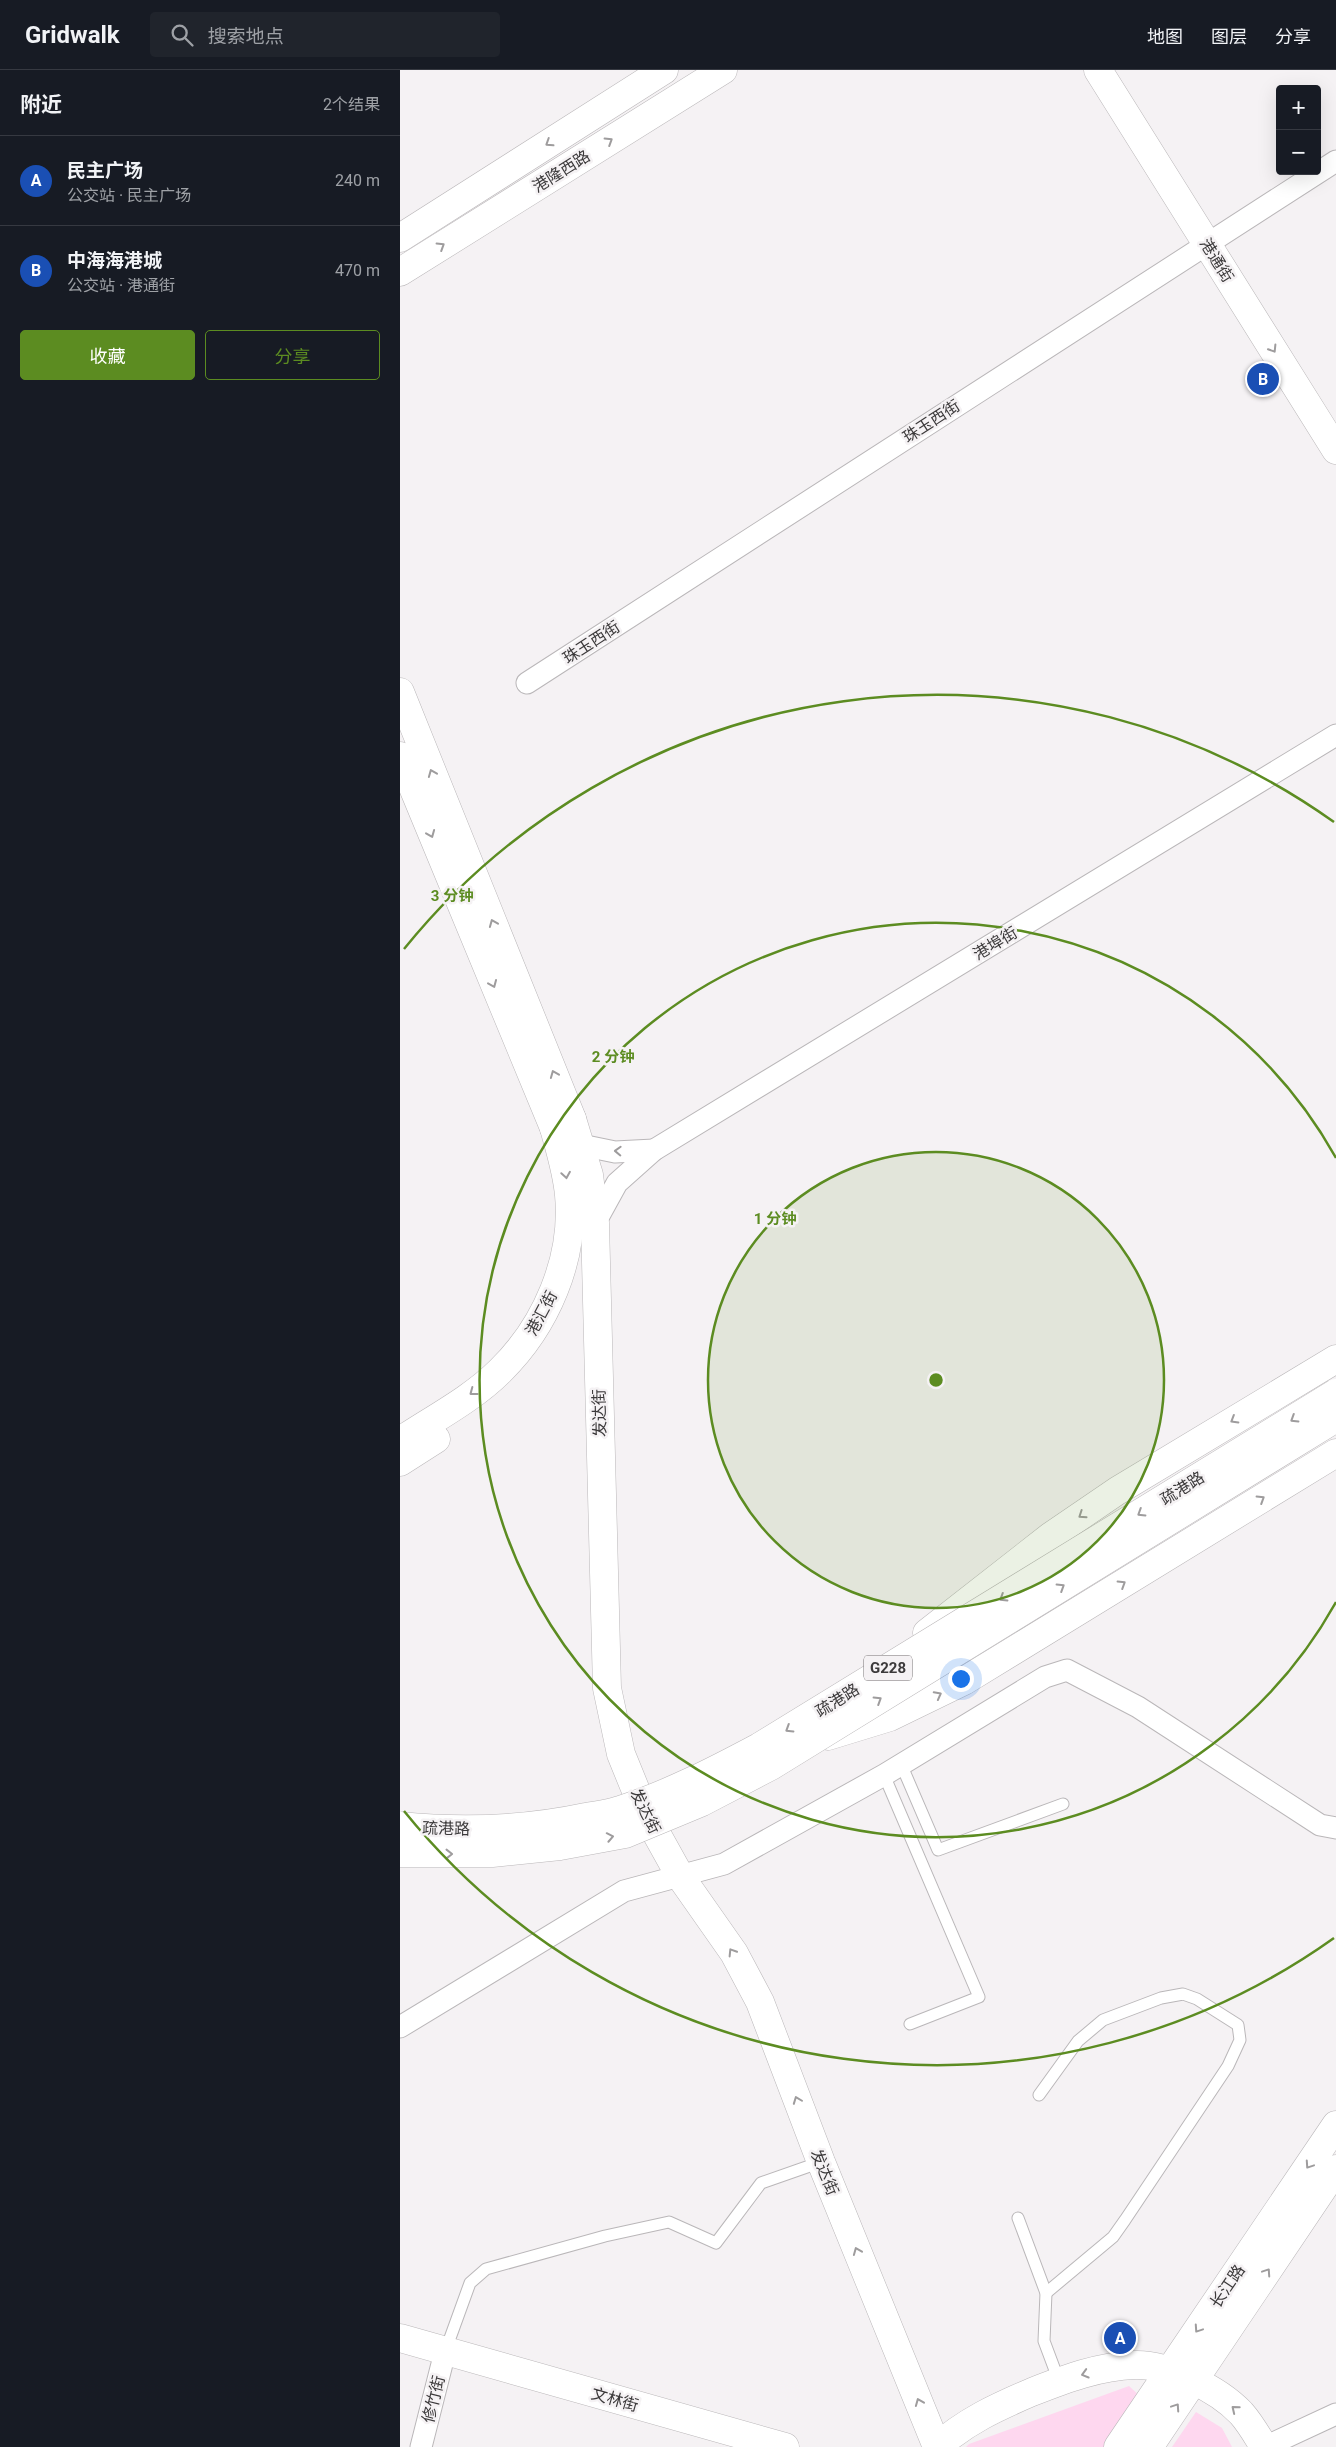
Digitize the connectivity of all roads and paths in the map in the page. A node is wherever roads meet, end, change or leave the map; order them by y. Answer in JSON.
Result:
{"nodes":[{"id":1,"x":664,"y":70,"type":"edge"},
{"id":2,"x":722,"y":70,"type":"edge"},
{"id":3,"x":1098,"y":70,"type":"edge"},
{"id":4,"x":1118,"y":70,"type":"edge"},
{"id":5,"x":1336,"y":161,"type":"edge"},
{"id":6,"x":400,"y":238,"type":"edge"},
{"id":7,"x":1214,"y":239,"type":"junction"},
{"id":8,"x":400,"y":272,"type":"edge"},
{"id":9,"x":1336,"y":416,"type":"edge"},
{"id":10,"x":1336,"y":450,"type":"edge"},
{"id":11,"x":527,"y":683,"type":"dead end"},
{"id":12,"x":400,"y":692,"type":"edge"},
{"id":13,"x":1336,"y":735,"type":"edge"},
{"id":14,"x":400,"y":756,"type":"edge"},
{"id":15,"x":563,"y":1124,"type":"junction"},
{"id":16,"x":581,"y":1145,"type":"junction"},
{"id":17,"x":654,"y":1150,"type":"junction"},
{"id":18,"x":595,"y":1224,"type":"junction"},
{"id":19,"x":578,"y":1273,"type":"junction"},
{"id":20,"x":1336,"y":1358,"type":"edge"},
{"id":21,"x":1336,"y":1393,"type":"edge"},
{"id":22,"x":1336,"y":1418,"type":"edge"},
{"id":23,"x":400,"y":1441,"type":"edge"},
{"id":24,"x":1336,"y":1453,"type":"edge"},
{"id":25,"x":400,"y":1462,"type":"edge"},
{"id":26,"x":874,"y":1677,"type":"junction"},
{"id":27,"x":810,"y":1741,"type":"junction"},
{"id":28,"x":893,"y":1770,"type":"junction"},
{"id":29,"x":1063,"y":1804,"type":"dead end"},
{"id":30,"x":400,"y":1826,"type":"edge"},
{"id":31,"x":1336,"y":1828,"type":"edge"},
{"id":32,"x":400,"y":1852,"type":"edge"},
{"id":33,"x":680,"y":1876,"type":"junction"},
{"id":34,"x":910,"y":2024,"type":"dead end"},
{"id":35,"x":400,"y":2027,"type":"edge"},
{"id":36,"x":1039,"y":2095,"type":"dead end"},
{"id":37,"x":1336,"y":2125,"type":"edge"},
{"id":38,"x":821,"y":2162,"type":"junction"},
{"id":39,"x":1336,"y":2169,"type":"edge"},
{"id":40,"x":1018,"y":2218,"type":"dead end"},
{"id":41,"x":1046,"y":2293,"type":"junction"},
{"id":42,"x":400,"y":2338,"type":"edge"},
{"id":43,"x":445,"y":2352,"type":"junction"},
{"id":44,"x":1182,"y":2376,"type":"junction"},
{"id":45,"x":1059,"y":2381,"type":"junction"},
{"id":46,"x":1336,"y":2414,"type":"edge"},
{"id":47,"x":422,"y":2447,"type":"edge"},
{"id":48,"x":785,"y":2447,"type":"edge"},
{"id":49,"x":937,"y":2447,"type":"edge"},
{"id":50,"x":1118,"y":2447,"type":"edge"},
{"id":51,"x":1149,"y":2447,"type":"edge"},
{"id":52,"x":1265,"y":2447,"type":"edge"}],
"edges":[{"from":1,"to":6,"type":"main road","name":"港隆西路","one_way":true},
{"from":8,"to":2,"type":"main road","name":"港隆西路","one_way":true},
{"from":3,"to":7,"type":"main road","name":"港通街"},
{"from":4,"to":7,"type":"main road","name":"港通街"},
{"from":5,"to":7,"type":"street","name":"珠玉西街"},
{"from":7,"to":9,"type":"main road","name":"港通街"},
{"from":7,"to":10,"type":"main road","name":"港通街","one_way":true},
{"from":7,"to":11,"type":"street","name":"珠玉西街"},
{"from":15,"to":12,"type":"main road","one_way":true},
{"from":13,"to":17,"type":"street","name":"港埠街"},
{"from":14,"to":15,"type":"main road","one_way":true},
{"from":15,"to":16,"type":"main road","name":"发达街"},
{"from":15,"to":19,"type":"main road","name":"港汇街","one_way":true},
{"from":17,"to":16,"type":"street","one_way":true},
{"from":16,"to":18,"type":"main road","name":"发达街"},
{"from":17,"to":18,"type":"street","name":"港埠街"},
{"from":18,"to":19,"type":"main road","name":"发达街"},
{"from":19,"to":23,"type":"main road","name":"港汇街","one_way":true},
{"from":19,"to":25,"type":"main road","name":"港汇街"},
{"from":19,"to":33,"type":"main road","name":"发达街"},
{"from":20,"to":26,"type":"main road","one_way":true,"bridge":true},
{"from":21,"to":26,"type":"main road","name":"疏港路","number":"G228","one_way":true,"bridge":true},
{"from":27,"to":22,"type":"main road","name":"疏港路","number":"G228","one_way":true,"bridge":true},
{"from":27,"to":24,"type":"main road","one_way":true,"bridge":true},
{"from":26,"to":30,"type":"main road","name":"疏港路","number":"G228","one_way":true,"bridge":true},
{"from":32,"to":27,"type":"main road","name":"疏港路","number":"G228","one_way":true,"bridge":true},
{"from":28,"to":29,"type":"lane"},
{"from":28,"to":31,"type":"street"},
{"from":28,"to":33,"type":"street"},
{"from":28,"to":34,"type":"lane"},
{"from":33,"to":35,"type":"street"},
{"from":38,"to":33,"type":"main road","name":"发达街","one_way":true},
{"from":36,"to":41,"type":"lane"},
{"from":37,"to":44,"type":"main road","name":"长江路","one_way":true},
{"from":38,"to":43,"type":"lane"},
{"from":49,"to":38,"type":"main road","name":"发达街","one_way":true},
{"from":44,"to":39,"type":"main road","name":"长江路","one_way":true},
{"from":40,"to":41,"type":"lane"},
{"from":41,"to":45,"type":"lane"},
{"from":42,"to":43,"type":"main road","name":"文林街"},
{"from":43,"to":47,"type":"street","name":"修竹街"},
{"from":43,"to":48,"type":"main road","name":"文林街"},
{"from":44,"to":45,"type":"main road","one_way":true},
{"from":44,"to":50,"type":"main road","name":"长江路"},
{"from":51,"to":44,"type":"main road","name":"长江路","one_way":true},
{"from":52,"to":44,"type":"main road","one_way":true},
{"from":45,"to":49,"type":"main road"},
{"from":46,"to":52,"type":"street"}]}
